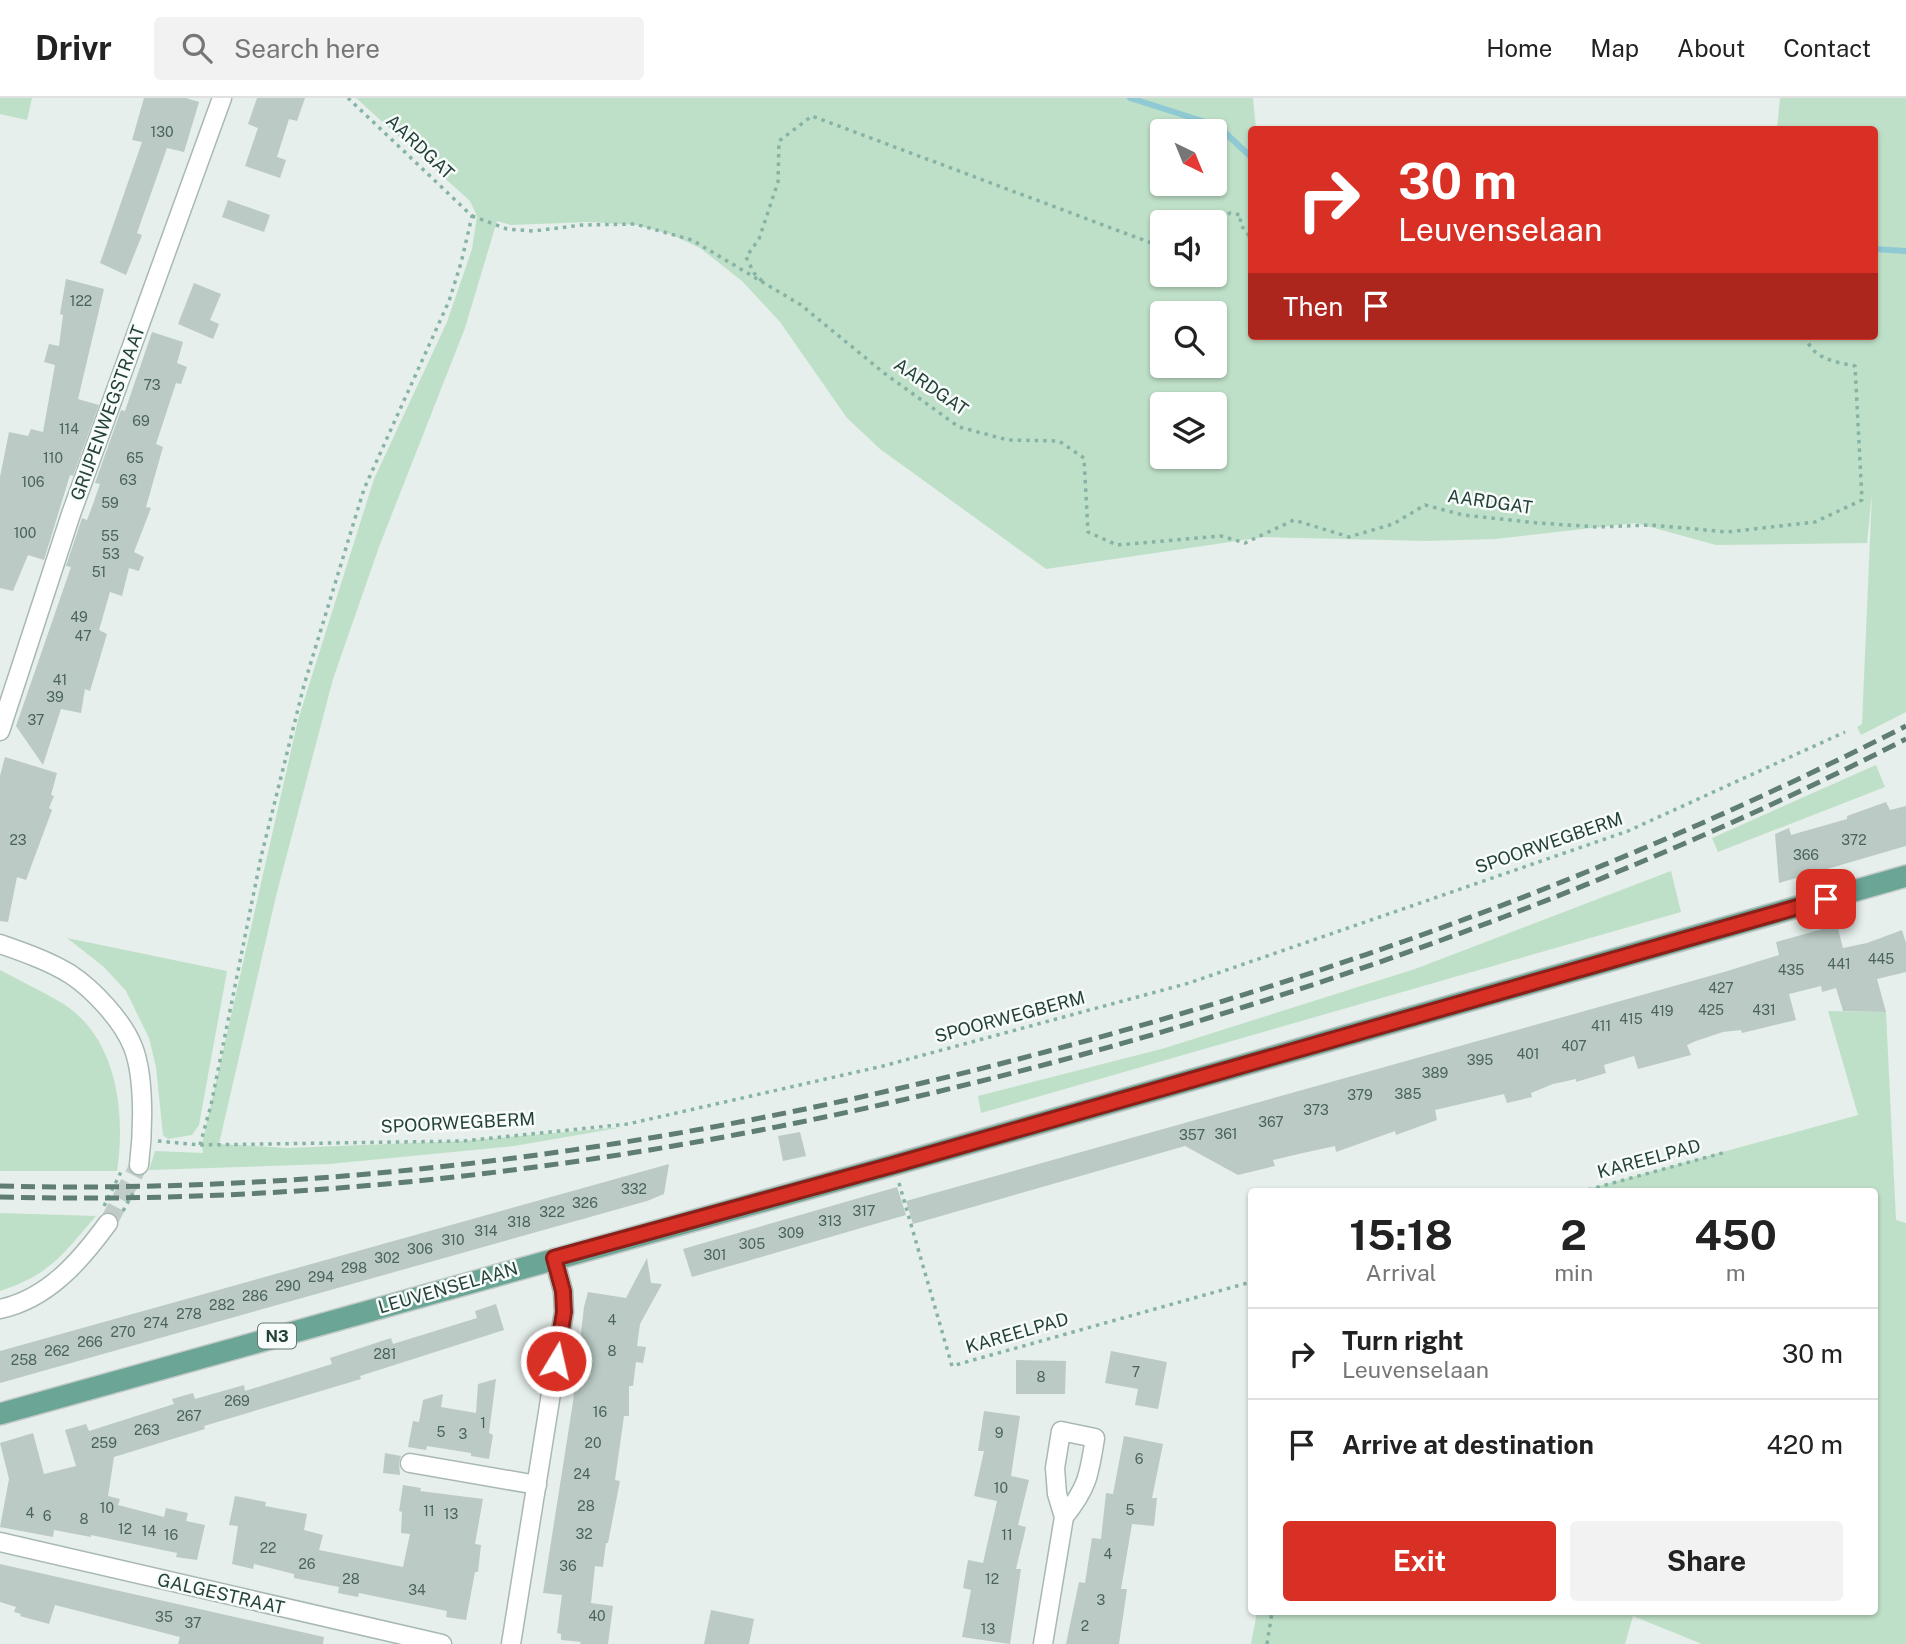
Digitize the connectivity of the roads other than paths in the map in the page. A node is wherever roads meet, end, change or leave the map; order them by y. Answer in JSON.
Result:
{"nodes":[{"id":1,"x":222,"y":98,"type":"edge"},
{"id":2,"x":0,"y":731,"type":"edge"},
{"id":3,"x":1906,"y":876,"type":"edge"},
{"id":4,"x":0,"y":944,"type":"edge"},
{"id":5,"x":135,"y":1169,"type":"tunnel mouth"},
{"id":6,"x":109,"y":1218,"type":"tunnel mouth"},
{"id":7,"x":554,"y":1258,"type":"junction"},
{"id":8,"x":0,"y":1309,"type":"edge"},
{"id":9,"x":0,"y":1413,"type":"edge"},
{"id":10,"x":410,"y":1463,"type":"dead end"},
{"id":11,"x":537,"y":1485,"type":"junction"},
{"id":12,"x":1064,"y":1517,"type":"dead end"},
{"id":13,"x":0,"y":1542,"type":"edge"},
{"id":14,"x":442,"y":1644,"type":"edge"},
{"id":15,"x":511,"y":1644,"type":"edge"},
{"id":16,"x":1043,"y":1644,"type":"edge"}],
"edges":[{"from":1,"to":2,"type":"street","name":"GRIJPENWEGSTRAAT"},
{"from":3,"to":7,"type":"main road","name":"LEUVENSELAAN","number":"N3"},
{"from":4,"to":5,"type":"street"},
{"from":6,"to":8,"type":"street"},
{"from":7,"to":9,"type":"main road","name":"LEUVENSELAAN","number":"N3"},
{"from":7,"to":11,"type":"street"},
{"from":10,"to":11,"type":"street"},
{"from":11,"to":15,"type":"street"},
{"from":12,"to":16,"type":"street"},
{"from":13,"to":14,"type":"street","name":"GALGESTRAAT"}]}
